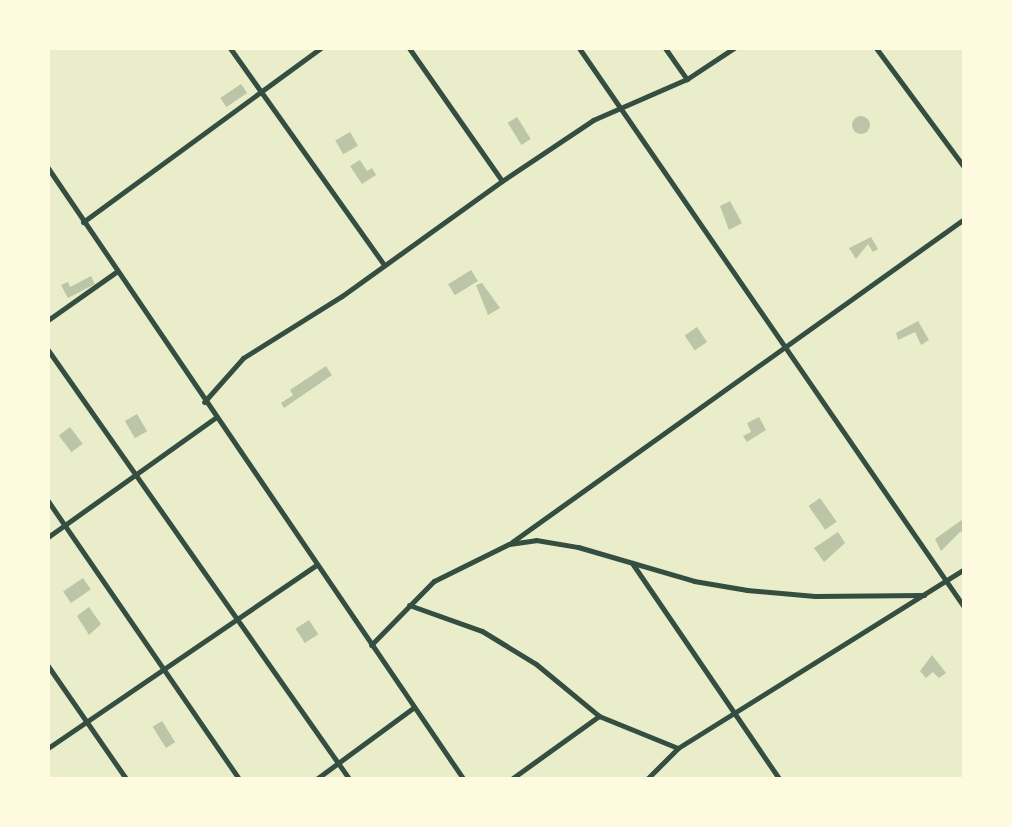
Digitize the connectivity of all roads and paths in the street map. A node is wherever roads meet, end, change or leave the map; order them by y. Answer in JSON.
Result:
{"nodes":[{"id":1,"x":230,"y":48,"type":"edge"},
{"id":2,"x":321,"y":48,"type":"edge"},
{"id":3,"x":409,"y":48,"type":"edge"},
{"id":4,"x":579,"y":48,"type":"edge"},
{"id":5,"x":665,"y":48,"type":"edge"},
{"id":6,"x":734,"y":48,"type":"edge"},
{"id":7,"x":876,"y":48,"type":"edge"},
{"id":8,"x":687,"y":79,"type":"junction"},
{"id":9,"x":260,"y":92,"type":"junction"},
{"id":10,"x":620,"y":108,"type":"junction"},
{"id":11,"x":964,"y":167,"type":"edge"},
{"id":12,"x":48,"y":168,"type":"edge"},
{"id":13,"x":502,"y":181,"type":"junction"},
{"id":14,"x":964,"y":219,"type":"edge"},
{"id":15,"x":83,"y":222,"type":"junction"},
{"id":16,"x":384,"y":266,"type":"junction"},
{"id":17,"x":116,"y":272,"type":"junction"},
{"id":18,"x":48,"y":320,"type":"edge"},
{"id":19,"x":786,"y":346,"type":"junction"},
{"id":20,"x":48,"y":350,"type":"edge"},
{"id":21,"x":204,"y":402,"type":"junction"},
{"id":22,"x":214,"y":418,"type":"junction"},
{"id":23,"x":134,"y":475,"type":"junction"},
{"id":24,"x":48,"y":502,"type":"edge"},
{"id":25,"x":64,"y":526,"type":"junction"},
{"id":26,"x":48,"y":537,"type":"edge"},
{"id":27,"x":509,"y":544,"type":"junction"},
{"id":28,"x":630,"y":562,"type":"junction"},
{"id":29,"x":316,"y":565,"type":"junction"},
{"id":30,"x":963,"y":571,"type":"edge"},
{"id":31,"x":945,"y":580,"type":"junction"},
{"id":32,"x":924,"y":595,"type":"junction"},
{"id":33,"x":408,"y":605,"type":"junction"},
{"id":34,"x":964,"y":607,"type":"edge"},
{"id":35,"x":235,"y":618,"type":"junction"},
{"id":36,"x":371,"y":645,"type":"junction"},
{"id":37,"x":48,"y":666,"type":"edge"},
{"id":38,"x":164,"y":668,"type":"junction"},
{"id":39,"x":413,"y":708,"type":"junction"},
{"id":40,"x":734,"y":714,"type":"junction"},
{"id":41,"x":599,"y":716,"type":"junction"},
{"id":42,"x":87,"y":721,"type":"junction"},
{"id":43,"x":48,"y":748,"type":"edge"},
{"id":44,"x":678,"y":748,"type":"junction"},
{"id":45,"x":338,"y":764,"type":"junction"},
{"id":46,"x":651,"y":778,"type":"edge"},
{"id":47,"x":127,"y":780,"type":"edge"},
{"id":48,"x":240,"y":780,"type":"edge"},
{"id":49,"x":315,"y":780,"type":"edge"},
{"id":50,"x":350,"y":780,"type":"edge"},
{"id":51,"x":464,"y":780,"type":"edge"},
{"id":52,"x":510,"y":780,"type":"edge"},
{"id":53,"x":780,"y":780,"type":"edge"}],
"edges":[{"from":1,"to":9,"type":"street"},
{"from":2,"to":9,"type":"street"},
{"from":3,"to":13,"type":"street"},
{"from":4,"to":10,"type":"street"},
{"from":5,"to":8,"type":"street"},
{"from":6,"to":8,"type":"street"},
{"from":7,"to":11,"type":"street"},
{"from":8,"to":10,"type":"street"},
{"from":9,"to":15,"type":"street"},
{"from":9,"to":16,"type":"street"},
{"from":10,"to":13,"type":"street"},
{"from":10,"to":19,"type":"street"},
{"from":12,"to":15,"type":"street"},
{"from":13,"to":16,"type":"street"},
{"from":14,"to":19,"type":"street"},
{"from":15,"to":17,"type":"street"},
{"from":16,"to":21,"type":"street"},
{"from":17,"to":18,"type":"street"},
{"from":17,"to":21,"type":"street"},
{"from":19,"to":27,"type":"street"},
{"from":19,"to":31,"type":"street"},
{"from":20,"to":23,"type":"street"},
{"from":21,"to":22,"type":"street"},
{"from":22,"to":23,"type":"street"},
{"from":22,"to":29,"type":"street"},
{"from":23,"to":25,"type":"street"},
{"from":23,"to":35,"type":"street"},
{"from":24,"to":25,"type":"street"},
{"from":25,"to":26,"type":"street"},
{"from":25,"to":38,"type":"street"},
{"from":27,"to":28,"type":"street"},
{"from":27,"to":33,"type":"street"},
{"from":28,"to":32,"type":"street"},
{"from":28,"to":40,"type":"street"},
{"from":29,"to":35,"type":"street"},
{"from":29,"to":36,"type":"street"},
{"from":30,"to":31,"type":"street"},
{"from":31,"to":32,"type":"street"},
{"from":31,"to":34,"type":"street"},
{"from":32,"to":40,"type":"street"},
{"from":33,"to":36,"type":"street"},
{"from":33,"to":41,"type":"street"},
{"from":35,"to":38,"type":"street"},
{"from":35,"to":45,"type":"street"},
{"from":36,"to":39,"type":"street"},
{"from":37,"to":42,"type":"street"},
{"from":38,"to":42,"type":"street"},
{"from":38,"to":48,"type":"street"},
{"from":39,"to":45,"type":"street"},
{"from":39,"to":51,"type":"street"},
{"from":40,"to":44,"type":"street"},
{"from":40,"to":53,"type":"street"},
{"from":41,"to":44,"type":"street"},
{"from":41,"to":52,"type":"street"},
{"from":42,"to":43,"type":"street"},
{"from":42,"to":47,"type":"street"},
{"from":44,"to":46,"type":"street"},
{"from":45,"to":49,"type":"street"},
{"from":45,"to":50,"type":"street"}]}
